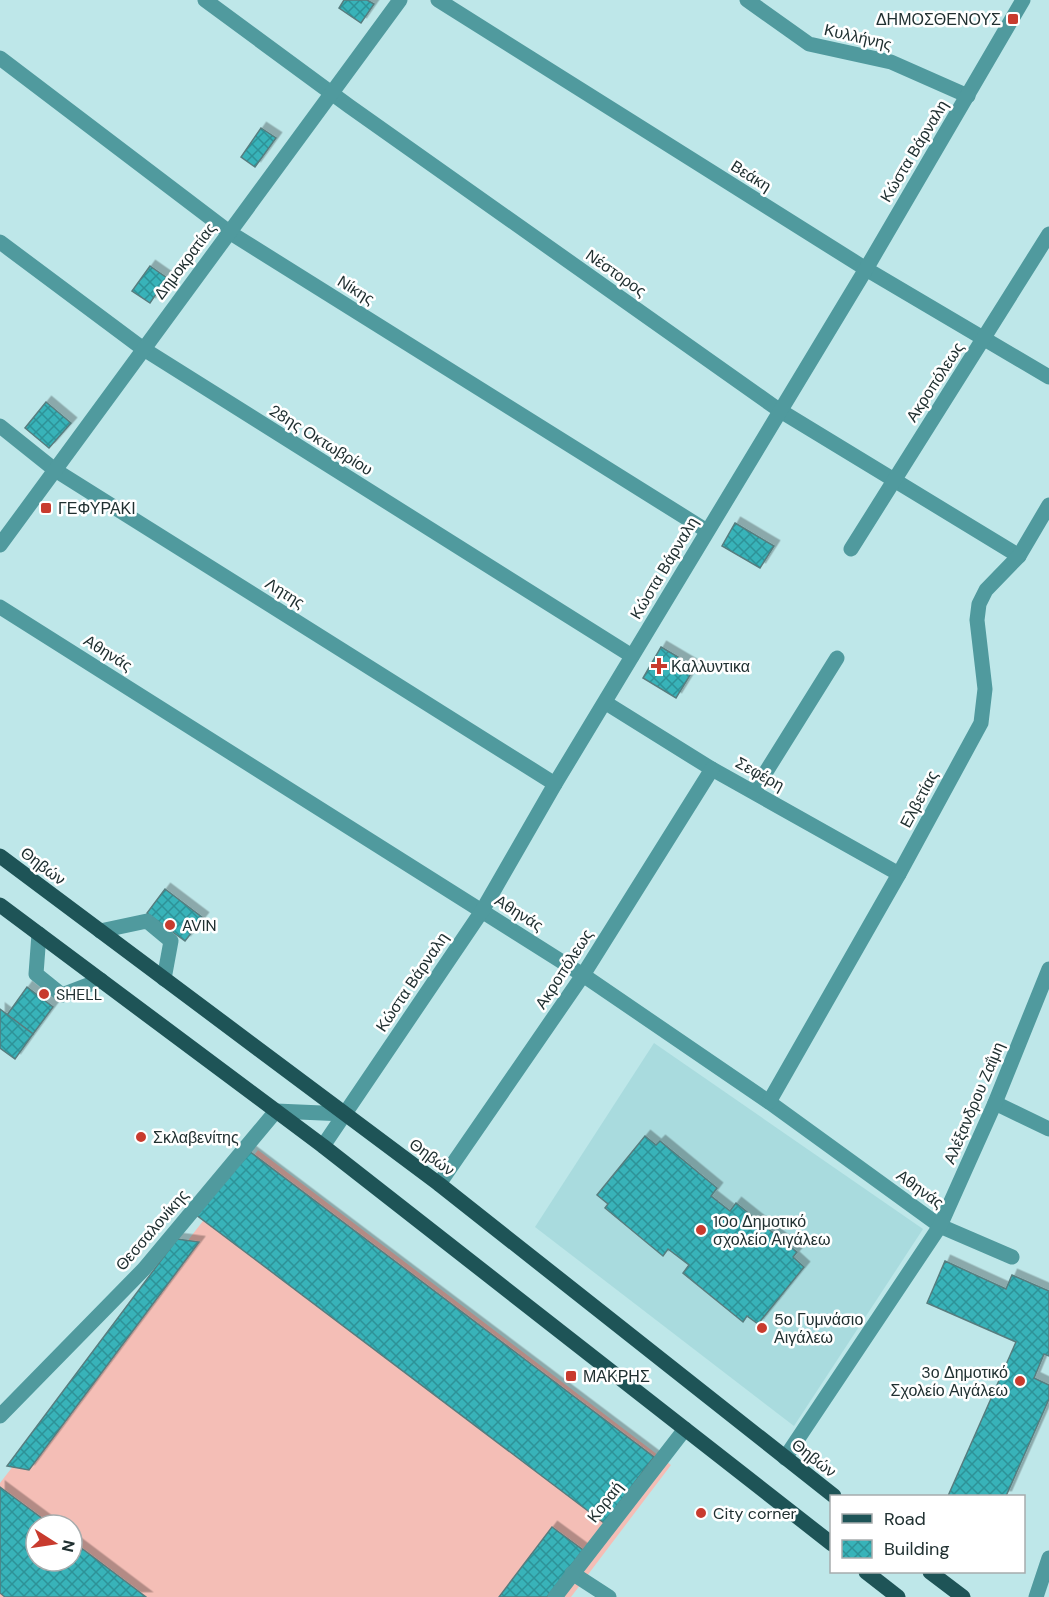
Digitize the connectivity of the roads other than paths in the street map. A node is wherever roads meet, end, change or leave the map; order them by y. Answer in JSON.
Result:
{"nodes":[{"id":1,"x":204,"y":0,"type":"edge"},
{"id":2,"x":400,"y":0,"type":"edge"},
{"id":3,"x":438,"y":0,"type":"edge"},
{"id":4,"x":747,"y":0,"type":"edge"},
{"id":5,"x":1023,"y":0,"type":"edge"},
{"id":6,"x":0,"y":58,"type":"edge"},
{"id":7,"x":331,"y":93,"type":"junction"},
{"id":8,"x":968,"y":96,"type":"junction"},
{"id":9,"x":228,"y":232,"type":"junction"},
{"id":10,"x":1049,"y":234,"type":"edge"},
{"id":11,"x":0,"y":242,"type":"edge"},
{"id":12,"x":866,"y":269,"type":"junction"},
{"id":13,"x":985,"y":338,"type":"junction"},
{"id":14,"x":142,"y":348,"type":"junction"},
{"id":15,"x":1049,"y":377,"type":"edge"},
{"id":16,"x":779,"y":410,"type":"junction"},
{"id":17,"x":0,"y":426,"type":"edge"},
{"id":18,"x":55,"y":470,"type":"junction"},
{"id":19,"x":893,"y":482,"type":"junction"},
{"id":20,"x":1049,"y":505,"type":"edge"},
{"id":21,"x":707,"y":531,"type":"junction"},
{"id":22,"x":0,"y":545,"type":"edge"},
{"id":23,"x":851,"y":549,"type":"dead end"},
{"id":24,"x":1019,"y":556,"type":"junction"},
{"id":25,"x":0,"y":607,"type":"edge"},
{"id":26,"x":632,"y":656,"type":"junction"},
{"id":27,"x":837,"y":658,"type":"dead end"},
{"id":28,"x":606,"y":703,"type":"junction"},
{"id":29,"x":712,"y":769,"type":"junction"},
{"id":30,"x":555,"y":784,"type":"junction"},
{"id":31,"x":754,"y":791,"type":"junction"},
{"id":32,"x":0,"y":856,"type":"edge"},
{"id":33,"x":899,"y":874,"type":"junction"},
{"id":34,"x":0,"y":905,"type":"edge"},
{"id":35,"x":482,"y":911,"type":"junction"},
{"id":36,"x":100,"y":931,"type":"junction"},
{"id":37,"x":39,"y":934,"type":"junction"},
{"id":38,"x":1049,"y":969,"type":"edge"},
{"id":39,"x":583,"y":975,"type":"junction"},
{"id":40,"x":164,"y":979,"type":"junction"},
{"id":41,"x":101,"y":980,"type":"junction"},
{"id":42,"x":769,"y":1102,"type":"junction"},
{"id":43,"x":995,"y":1103,"type":"junction"},
{"id":44,"x":276,"y":1111,"type":"junction"},
{"id":45,"x":345,"y":1114,"type":"junction"},
{"id":46,"x":1049,"y":1129,"type":"edge"},
{"id":47,"x":323,"y":1146,"type":"junction"},
{"id":48,"x":439,"y":1184,"type":"junction"},
{"id":49,"x":940,"y":1226,"type":"junction"},
{"id":50,"x":1012,"y":1257,"type":"dead end"},
{"id":51,"x":0,"y":1416,"type":"edge"},
{"id":52,"x":685,"y":1429,"type":"junction"},
{"id":53,"x":785,"y":1458,"type":"junction"},
{"id":54,"x":831,"y":1495,"type":"edge"},
{"id":55,"x":830,"y":1543,"type":"edge"},
{"id":56,"x":1049,"y":1558,"type":"edge"},
{"id":57,"x":573,"y":1573,"type":"junction"},
{"id":58,"x":867,"y":1573,"type":"edge"},
{"id":59,"x":931,"y":1573,"type":"edge"},
{"id":60,"x":555,"y":1597,"type":"edge"},
{"id":61,"x":609,"y":1597,"type":"edge"},
{"id":62,"x":898,"y":1597,"type":"edge"},
{"id":63,"x":963,"y":1597,"type":"edge"},
{"id":64,"x":1036,"y":1597,"type":"edge"}],
"edges":[{"from":1,"to":7,"type":"street","name":"Νέστορος"},
{"from":2,"to":7,"type":"street","name":"Δημοκρατίας"},
{"from":3,"to":12,"type":"street","name":"Βεάκη"},
{"from":4,"to":8,"type":"street","name":"Κυλλήνης"},
{"from":5,"to":8,"type":"street","name":"Κώστα Βάρναλη"},
{"from":6,"to":9,"type":"street","name":"Νίκης"},
{"from":7,"to":9,"type":"street","name":"Δημοκρατίας"},
{"from":7,"to":16,"type":"street","name":"Νέστορος"},
{"from":8,"to":12,"type":"street","name":"Κώστα Βάρναλη"},
{"from":9,"to":14,"type":"street","name":"Δημοκρατίας"},
{"from":9,"to":21,"type":"street","name":"Νίκης"},
{"from":10,"to":13,"type":"street","name":"Ακροπόλεως"},
{"from":11,"to":14,"type":"street","name":"28ης Οκτωβρίου"},
{"from":12,"to":13,"type":"street","name":"Βεάκη"},
{"from":12,"to":16,"type":"street","name":"Κώστα Βάρναλη"},
{"from":13,"to":15,"type":"street","name":"Βεάκη"},
{"from":13,"to":19,"type":"street","name":"Ακροπόλεως"},
{"from":14,"to":18,"type":"street","name":"Δημοκρατίας"},
{"from":14,"to":26,"type":"street","name":"28ης Οκτωβρίου"},
{"from":16,"to":19,"type":"street","name":"Νέστορος"},
{"from":16,"to":21,"type":"street","name":"Κώστα Βάρναλη"},
{"from":17,"to":18,"type":"street","name":"Λητης"},
{"from":18,"to":22,"type":"street","name":"Δημοκρατίας"},
{"from":18,"to":30,"type":"street","name":"Λητης"},
{"from":19,"to":23,"type":"street","name":"Ακροπόλεως"},
{"from":19,"to":24,"type":"street","name":"Νέστορος"},
{"from":20,"to":24,"type":"street","name":"Ελβετίας"},
{"from":21,"to":26,"type":"street","name":"Κώστα Βάρναλη"},
{"from":24,"to":33,"type":"street","name":"Ελβετίας"},
{"from":25,"to":35,"type":"street","name":"Αθηνάς"},
{"from":26,"to":28,"type":"street","name":"Κώστα Βάρναλη"},
{"from":27,"to":31,"type":"street"},
{"from":28,"to":29,"type":"street","name":"Σεφέρη"},
{"from":28,"to":30,"type":"street","name":"Κώστα Βάρναλη"},
{"from":29,"to":31,"type":"street","name":"Σεφέρη"},
{"from":29,"to":39,"type":"street","name":"Ακροπόλεως"},
{"from":30,"to":35,"type":"street","name":"Κώστα Βάρναλη"},
{"from":31,"to":33,"type":"street","name":"Σεφέρη"},
{"from":32,"to":36,"type":"main road","name":"Θηβών"},
{"from":33,"to":42,"type":"street","name":"Ελβετίας"},
{"from":34,"to":37,"type":"main road"},
{"from":35,"to":39,"type":"street","name":"Αθηνάς"},
{"from":35,"to":45,"type":"street","name":"Κώστα Βάρναλη"},
{"from":36,"to":40,"type":"main road","name":"Θηβών"},
{"from":36,"to":40,"type":"street"},
{"from":37,"to":41,"type":"main road"},
{"from":37,"to":41,"type":"street"},
{"from":38,"to":43,"type":"street","name":"Αλέξανδρου Ζαΐμη"},
{"from":39,"to":42,"type":"street","name":"Αθηνάς"},
{"from":39,"to":48,"type":"street","name":"Ακροπόλεως"},
{"from":40,"to":45,"type":"main road","name":"Θηβών"},
{"from":41,"to":44,"type":"main road"},
{"from":42,"to":49,"type":"street","name":"Αθηνάς"},
{"from":43,"to":46,"type":"street"},
{"from":43,"to":49,"type":"street","name":"Αλέξανδρου Ζαΐμη"},
{"from":44,"to":45,"type":"street"},
{"from":44,"to":47,"type":"main road"},
{"from":44,"to":51,"type":"street","name":"Θεσσαλονίκης"},
{"from":45,"to":47,"type":"street","name":"Κώστα Βάρναλη"},
{"from":45,"to":48,"type":"main road","name":"Θηβών"},
{"from":47,"to":52,"type":"main road"},
{"from":48,"to":53,"type":"main road","name":"Θηβών"},
{"from":49,"to":50,"type":"street","name":"Αθηνάς"},
{"from":49,"to":53,"type":"street","name":"Αλέξανδρου Ζαΐμη"},
{"from":52,"to":55,"type":"main road"},
{"from":52,"to":57,"type":"street","name":"Κοραή"},
{"from":53,"to":54,"type":"main road","name":"Θηβών"},
{"from":56,"to":64,"type":"street"},
{"from":57,"to":60,"type":"street","name":"Κοραή"},
{"from":57,"to":61,"type":"street"},
{"from":58,"to":62,"type":"main road"},
{"from":59,"to":63,"type":"main road"}]}
